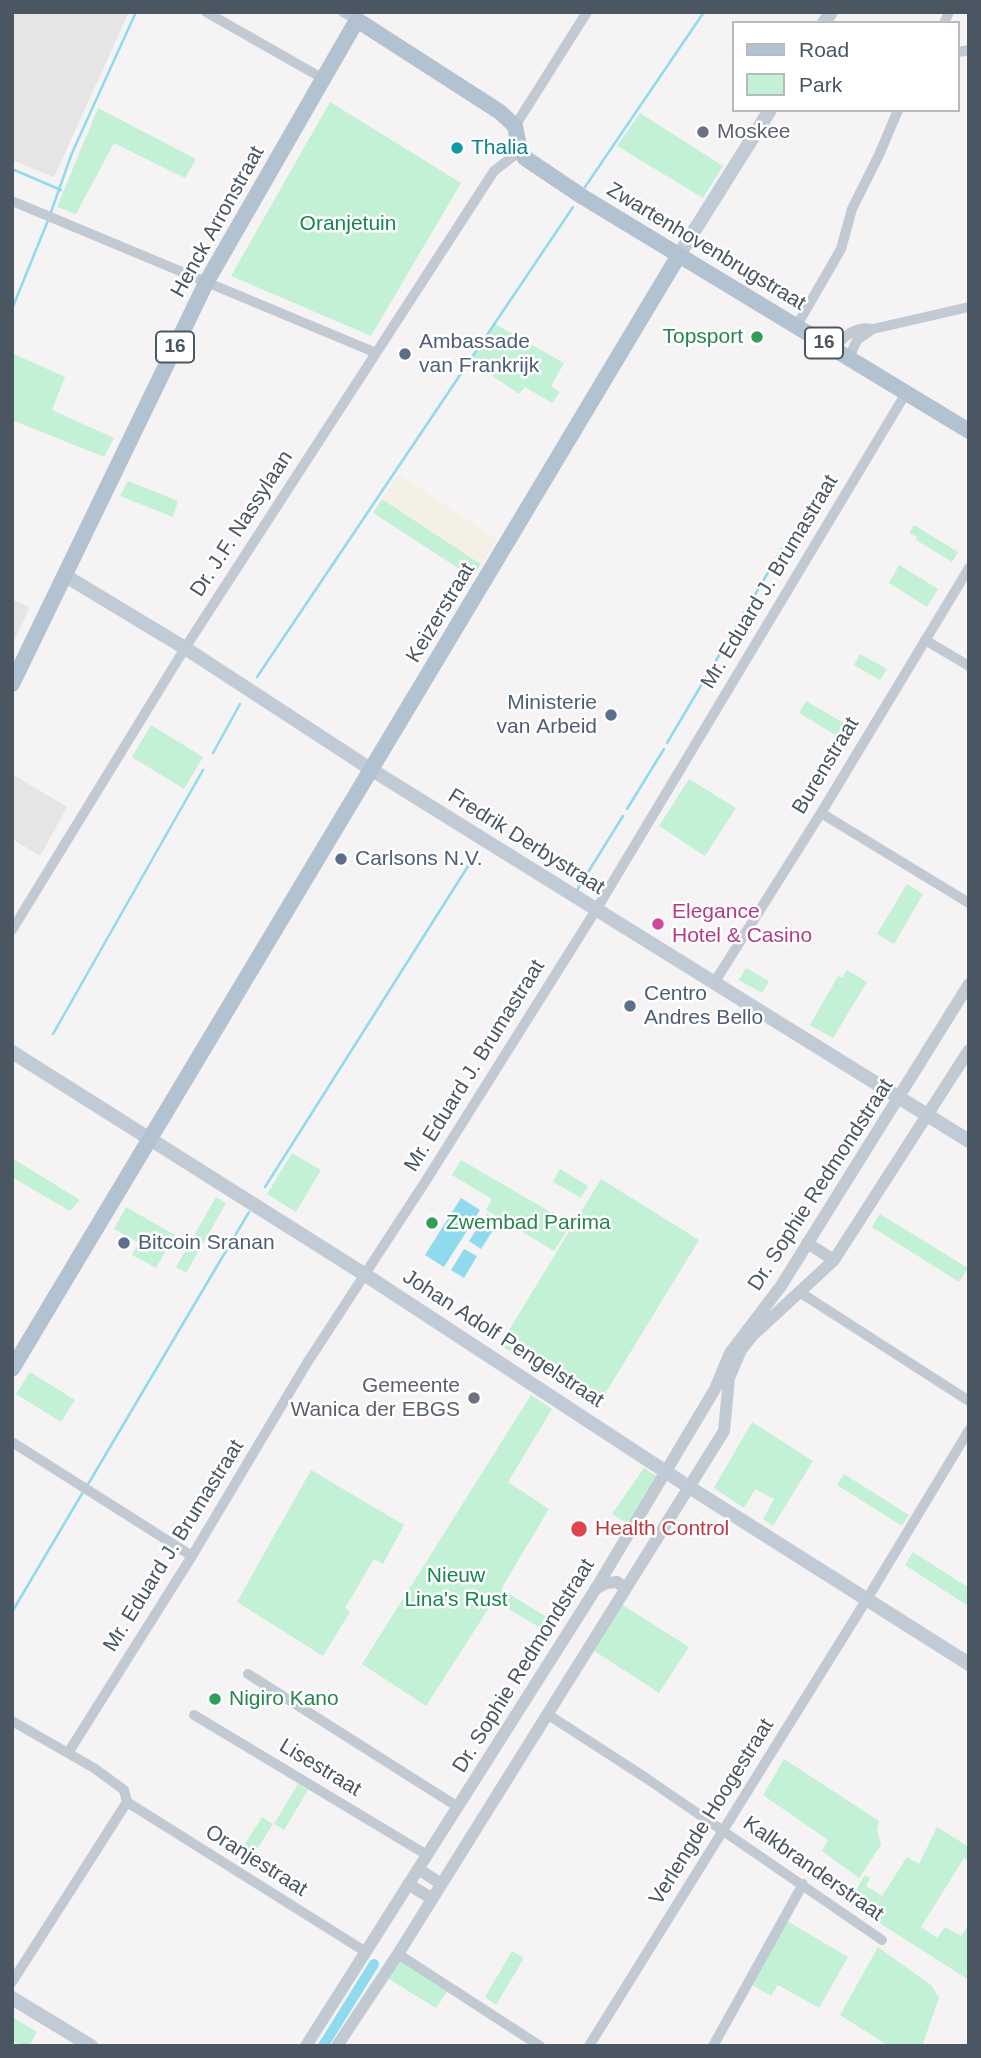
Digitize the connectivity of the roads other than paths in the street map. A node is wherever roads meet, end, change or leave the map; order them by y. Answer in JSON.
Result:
{"nodes":[{"id":1,"x":206,"y":12,"type":"edge"},
{"id":2,"x":587,"y":12,"type":"edge"},
{"id":3,"x":354,"y":15,"type":"edge"},
{"id":4,"x":323,"y":78,"type":"junction"},
{"id":5,"x":769,"y":112,"type":"edge"},
{"id":6,"x":897,"y":112,"type":"edge"},
{"id":7,"x":515,"y":126,"type":"junction"},
{"id":8,"x":520,"y":151,"type":"junction"},
{"id":9,"x":12,"y":201,"type":"edge"},
{"id":10,"x":679,"y":255,"type":"junction"},
{"id":11,"x":207,"y":281,"type":"junction"},
{"id":12,"x":969,"y":307,"type":"edge"},
{"id":13,"x":796,"y":327,"type":"junction"},
{"id":14,"x":873,"y":329,"type":"junction"},
{"id":15,"x":834,"y":349,"type":"junction"},
{"id":16,"x":374,"y":352,"type":"junction"},
{"id":17,"x":849,"y":358,"type":"junction"},
{"id":18,"x":906,"y":393,"type":"junction"},
{"id":19,"x":969,"y":431,"type":"edge"},
{"id":20,"x":969,"y":568,"type":"edge"},
{"id":21,"x":64,"y":575,"type":"junction"},
{"id":22,"x":925,"y":640,"type":"junction"},
{"id":23,"x":185,"y":648,"type":"junction"},
{"id":24,"x":969,"y":666,"type":"edge"},
{"id":25,"x":12,"y":684,"type":"edge"},
{"id":26,"x":372,"y":770,"type":"junction"},
{"id":27,"x":821,"y":813,"type":"junction"},
{"id":28,"x":969,"y":903,"type":"edge"},
{"id":29,"x":596,"y":910,"type":"junction"},
{"id":30,"x":12,"y":930,"type":"edge"},
{"id":31,"x":714,"y":983,"type":"junction"},
{"id":32,"x":969,"y":984,"type":"edge"},
{"id":33,"x":969,"y":1050,"type":"edge"},
{"id":34,"x":12,"y":1052,"type":"edge"},
{"id":35,"x":900,"y":1098,"type":"junction"},
{"id":36,"x":928,"y":1116,"type":"junction"},
{"id":37,"x":149,"y":1139,"type":"junction"},
{"id":38,"x":969,"y":1141,"type":"edge"},
{"id":39,"x":807,"y":1243,"type":"junction"},
{"id":40,"x":834,"y":1260,"type":"junction"},
{"id":41,"x":364,"y":1274,"type":"junction"},
{"id":42,"x":801,"y":1293,"type":"junction"},
{"id":43,"x":764,"y":1319,"type":"junction"},
{"id":44,"x":12,"y":1369,"type":"edge"},
{"id":45,"x":969,"y":1401,"type":"edge"},
{"id":46,"x":969,"y":1430,"type":"edge"},
{"id":47,"x":12,"y":1442,"type":"edge"},
{"id":48,"x":666,"y":1471,"type":"junction"},
{"id":49,"x":689,"y":1487,"type":"junction"},
{"id":50,"x":192,"y":1556,"type":"junction"},
{"id":51,"x":625,"y":1588,"type":"junction"},
{"id":52,"x":595,"y":1590,"type":"junction"},
{"id":53,"x":867,"y":1599,"type":"junction"},
{"id":54,"x":969,"y":1664,"type":"edge"},
{"id":55,"x":248,"y":1674,"type":"dead end"},
{"id":56,"x":547,"y":1714,"type":"junction"},
{"id":57,"x":194,"y":1715,"type":"dead end"},
{"id":58,"x":12,"y":1721,"type":"edge"},
{"id":59,"x":68,"y":1754,"type":"junction"},
{"id":60,"x":127,"y":1802,"type":"junction"},
{"id":61,"x":458,"y":1807,"type":"junction"},
{"id":62,"x":723,"y":1831,"type":"junction"},
{"id":63,"x":427,"y":1854,"type":"junction"},
{"id":64,"x":418,"y":1869,"type":"junction"},
{"id":65,"x":440,"y":1883,"type":"junction"},
{"id":66,"x":408,"y":1884,"type":"junction"},
{"id":67,"x":803,"y":1884,"type":"junction"},
{"id":68,"x":431,"y":1898,"type":"junction"},
{"id":69,"x":882,"y":1940,"type":"dead end"},
{"id":70,"x":366,"y":1952,"type":"junction"},
{"id":71,"x":398,"y":1954,"type":"junction"},
{"id":72,"x":12,"y":1982,"type":"edge"},
{"id":73,"x":12,"y":1998,"type":"edge"},
{"id":74,"x":91,"y":2046,"type":"edge"},
{"id":75,"x":306,"y":2046,"type":"edge"},
{"id":76,"x":337,"y":2046,"type":"edge"},
{"id":77,"x":540,"y":2046,"type":"edge"},
{"id":78,"x":589,"y":2046,"type":"edge"},
{"id":79,"x":713,"y":2046,"type":"edge"}],
"edges":[{"from":1,"to":4,"type":"street"},
{"from":2,"to":7,"type":"street"},
{"from":3,"to":4,"type":"main road","name":"Henck Arronstraat","number":"16"},
{"from":3,"to":7,"type":"main road","number":"16"},
{"from":4,"to":11,"type":"main road","name":"Henck Arronstraat","number":"16"},
{"from":5,"to":10,"type":"main road","name":"Keizerstraat"},
{"from":6,"to":13,"type":"street"},
{"from":7,"to":8,"type":"main road"},
{"from":8,"to":10,"type":"main road","name":"Zwartenhovenbrugstraat","number":"16"},
{"from":8,"to":16,"type":"street","name":"Dr. J.F. Nassylaan"},
{"from":9,"to":11,"type":"street"},
{"from":10,"to":13,"type":"main road","name":"Zwartenhovenbrugstraat","number":"16"},
{"from":10,"to":26,"type":"main road","name":"Keizerstraat"},
{"from":11,"to":16,"type":"street"},
{"from":11,"to":21,"type":"main road","name":"Henck Arronstraat","number":"16"},
{"from":12,"to":14,"type":"street"},
{"from":13,"to":15,"type":"main road","name":"Zwartenhovenbrugstraat","number":"16"},
{"from":14,"to":15,"type":"street"},
{"from":14,"to":17,"type":"street"},
{"from":15,"to":17,"type":"main road","name":"Zwartenhovenbrugstraat","number":"16"},
{"from":16,"to":23,"type":"street","name":"Dr. J.F. Nassylaan"},
{"from":17,"to":18,"type":"main road","name":"Zwartenhovenbrugstraat","number":"16"},
{"from":18,"to":19,"type":"main road","name":"Zwartenhovenbrugstraat","number":"16"},
{"from":18,"to":29,"type":"street","name":"Mr. Eduard J. Brumastraat"},
{"from":20,"to":22,"type":"street","name":"Burenstraat"},
{"from":21,"to":23,"type":"main road","name":"Fredrik Derbystraat"},
{"from":21,"to":25,"type":"main road","name":"Henck Arronstraat","number":"16"},
{"from":22,"to":24,"type":"street"},
{"from":22,"to":27,"type":"street","name":"Burenstraat"},
{"from":23,"to":26,"type":"main road","name":"Fredrik Derbystraat"},
{"from":23,"to":30,"type":"street","name":"Dr. J.F. Nassylaan"},
{"from":26,"to":29,"type":"main road","name":"Fredrik Derbystraat"},
{"from":26,"to":37,"type":"main road","name":"Keizerstraat"},
{"from":27,"to":28,"type":"street"},
{"from":27,"to":31,"type":"street","name":"Burenstraat"},
{"from":29,"to":31,"type":"main road","name":"Fredrik Derbystraat"},
{"from":29,"to":41,"type":"street","name":"Mr. Eduard J. Brumastraat"},
{"from":31,"to":35,"type":"main road","name":"Fredrik Derbystraat"},
{"from":32,"to":35,"type":"street","name":"Dr. Sophie Redmondstraat"},
{"from":33,"to":36,"type":"street","name":"Dr. Sophie Redmondstraat"},
{"from":34,"to":37,"type":"main road","name":"Johan Adolf Pengelstraat"},
{"from":35,"to":36,"type":"main road","name":"Fredrik Derbystraat"},
{"from":35,"to":39,"type":"street","name":"Dr. Sophie Redmondstraat"},
{"from":36,"to":38,"type":"main road","name":"Fredrik Derbystraat"},
{"from":36,"to":40,"type":"street","name":"Dr. Sophie Redmondstraat"},
{"from":37,"to":41,"type":"main road","name":"Johan Adolf Pengelstraat"},
{"from":37,"to":44,"type":"main road","name":"Keizerstraat"},
{"from":39,"to":40,"type":"street"},
{"from":39,"to":43,"type":"street","name":"Dr. Sophie Redmondstraat"},
{"from":40,"to":42,"type":"street","name":"Dr. Sophie Redmondstraat"},
{"from":41,"to":48,"type":"main road","name":"Johan Adolf Pengelstraat"},
{"from":41,"to":50,"type":"street","name":"Mr. Eduard J. Brumastraat"},
{"from":42,"to":43,"type":"street","name":"Dr. Sophie Redmondstraat"},
{"from":42,"to":45,"type":"street"},
{"from":43,"to":48,"type":"street","name":"Dr. Sophie Redmondstraat"},
{"from":43,"to":49,"type":"street","name":"Dr. Sophie Redmondstraat"},
{"from":46,"to":53,"type":"street","name":"Verlengde Hoogestraat"},
{"from":47,"to":50,"type":"street"},
{"from":48,"to":49,"type":"main road","name":"Johan Adolf Pengelstraat"},
{"from":48,"to":52,"type":"street","name":"Dr. Sophie Redmondstraat"},
{"from":49,"to":51,"type":"street","name":"Dr. Sophie Redmondstraat"},
{"from":49,"to":53,"type":"main road","name":"Johan Adolf Pengelstraat"},
{"from":50,"to":59,"type":"street","name":"Mr. Eduard J. Brumastraat"},
{"from":51,"to":52,"type":"street"},
{"from":51,"to":56,"type":"street","name":"Dr. Sophie Redmondstraat"},
{"from":52,"to":61,"type":"street","name":"Dr. Sophie Redmondstraat"},
{"from":53,"to":54,"type":"main road","name":"Johan Adolf Pengelstraat"},
{"from":53,"to":62,"type":"street","name":"Verlengde Hoogestraat"},
{"from":55,"to":61,"type":"street"},
{"from":56,"to":62,"type":"street","name":"Kalkbranderstraat"},
{"from":56,"to":65,"type":"street","name":"Dr. Sophie Redmondstraat"},
{"from":57,"to":63,"type":"street","name":"Lisestraat"},
{"from":58,"to":59,"type":"street","name":"Oranjestraat"},
{"from":59,"to":60,"type":"street","name":"Oranjestraat"},
{"from":60,"to":70,"type":"street","name":"Oranjestraat"},
{"from":60,"to":72,"type":"street"},
{"from":61,"to":63,"type":"street","name":"Dr. Sophie Redmondstraat"},
{"from":62,"to":67,"type":"street","name":"Kalkbranderstraat"},
{"from":62,"to":78,"type":"street","name":"Verlengde Hoogestraat"},
{"from":63,"to":64,"type":"street","name":"Dr. Sophie Redmondstraat"},
{"from":64,"to":65,"type":"street"},
{"from":64,"to":66,"type":"street","name":"Dr. Sophie Redmondstraat"},
{"from":65,"to":68,"type":"street","name":"Dr. Sophie Redmondstraat"},
{"from":66,"to":68,"type":"street"},
{"from":66,"to":70,"type":"street","name":"Dr. Sophie Redmondstraat"},
{"from":67,"to":69,"type":"street","name":"Kalkbranderstraat"},
{"from":67,"to":79,"type":"street"},
{"from":68,"to":71,"type":"street","name":"Dr. Sophie Redmondstraat"},
{"from":70,"to":75,"type":"street","name":"Dr. Sophie Redmondstraat"},
{"from":71,"to":76,"type":"street","name":"Dr. Sophie Redmondstraat"},
{"from":71,"to":77,"type":"street"},
{"from":73,"to":74,"type":"main road"}]}
